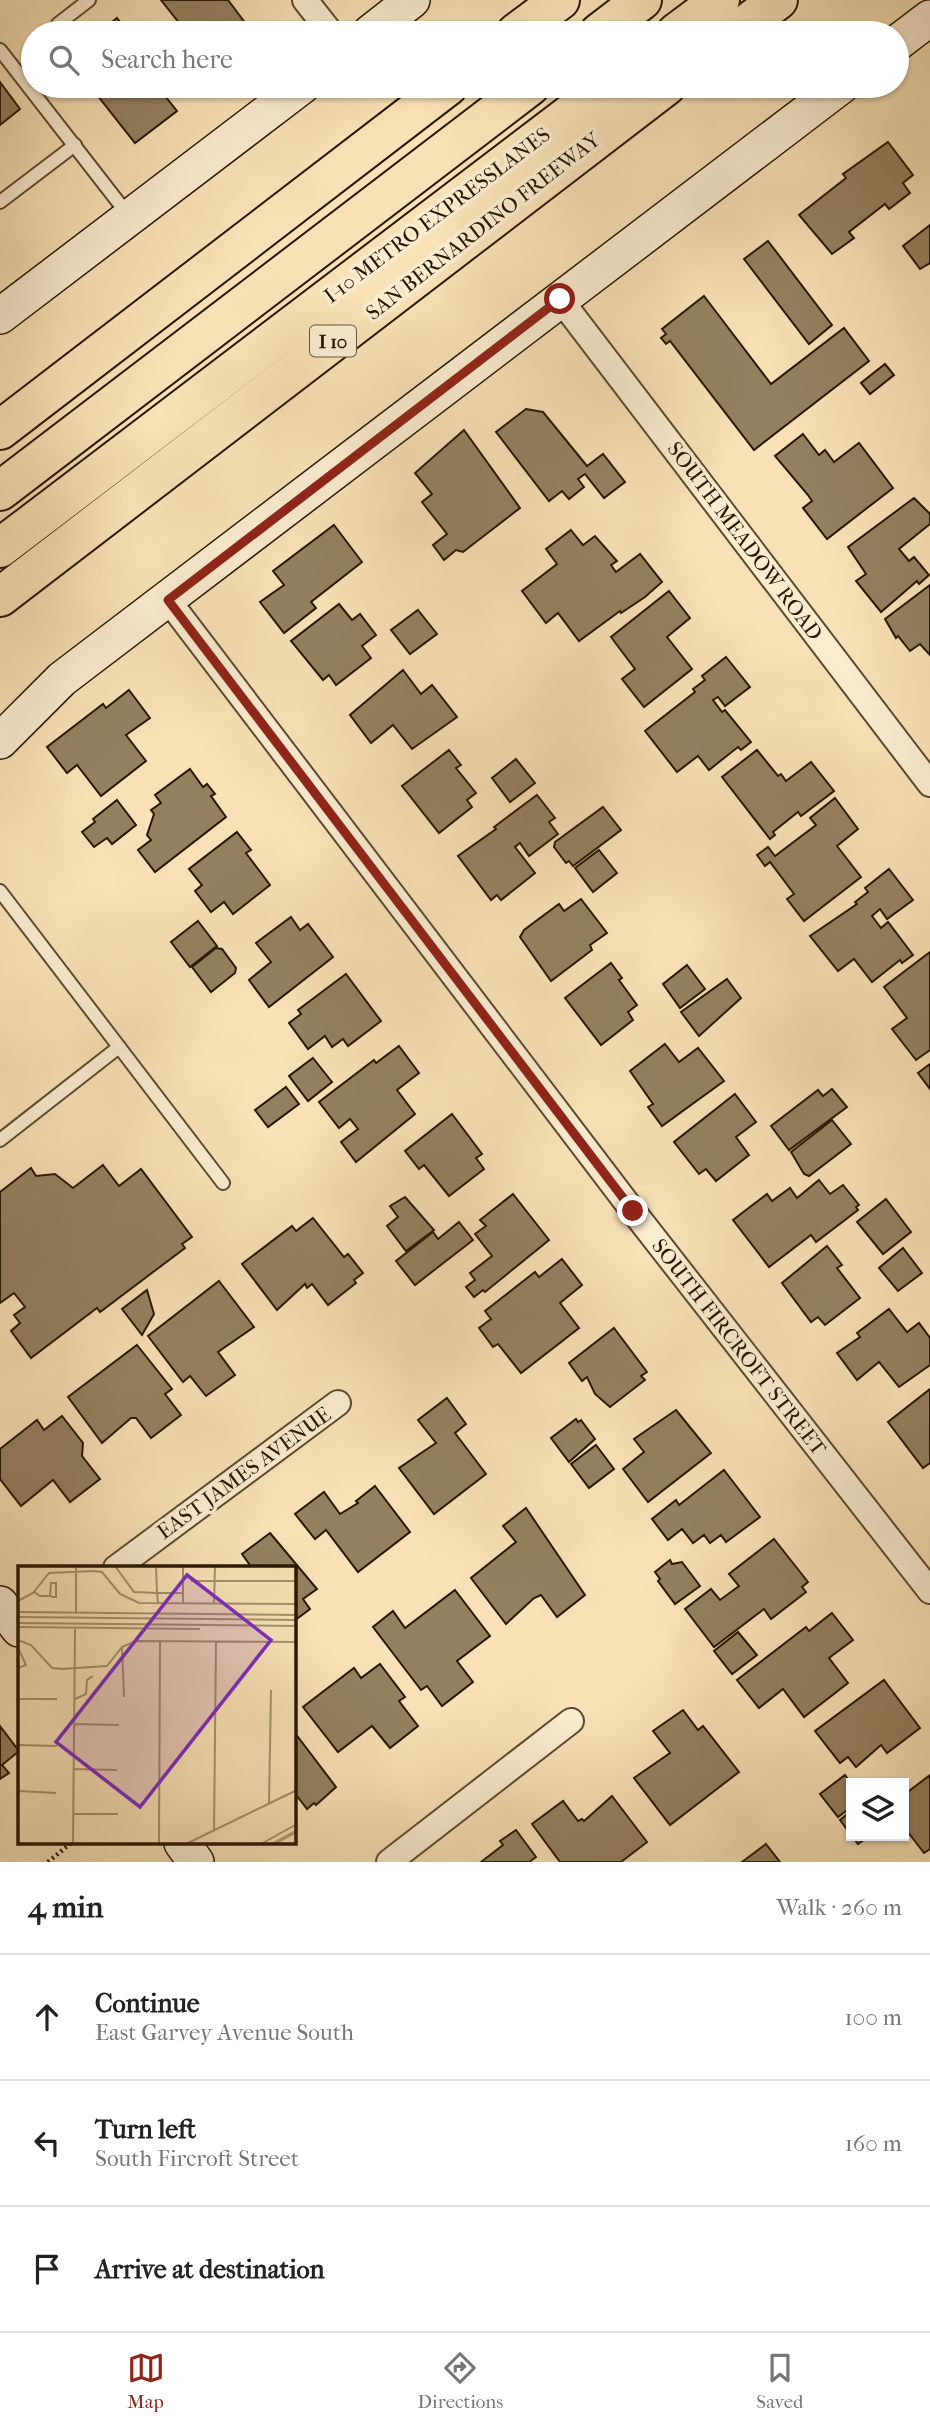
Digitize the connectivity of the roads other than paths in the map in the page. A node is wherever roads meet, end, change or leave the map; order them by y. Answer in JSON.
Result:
{"nodes":[{"id":1,"x":89,"y":0,"type":"edge"},
{"id":2,"x":305,"y":0,"type":"edge"},
{"id":3,"x":412,"y":0,"type":"edge"},
{"id":4,"x":560,"y":0,"type":"edge"},
{"id":5,"x":642,"y":0,"type":"edge"},
{"id":6,"x":720,"y":0,"type":"edge"},
{"id":7,"x":778,"y":0,"type":"edge"},
{"id":8,"x":930,"y":18,"type":"edge"},
{"id":9,"x":62,"y":21,"type":"edge"},
{"id":10,"x":322,"y":21,"type":"edge"},
{"id":11,"x":385,"y":21,"type":"edge"},
{"id":12,"x":532,"y":21,"type":"edge"},
{"id":13,"x":615,"y":21,"type":"edge"},
{"id":14,"x":692,"y":21,"type":"edge"},
{"id":15,"x":751,"y":21,"type":"edge"},
{"id":16,"x":909,"y":34,"type":"edge"},
{"id":17,"x":0,"y":50,"type":"edge"},
{"id":18,"x":21,"y":77,"type":"edge"},
{"id":19,"x":38,"y":98,"type":"edge"},
{"id":20,"x":286,"y":98,"type":"edge"},
{"id":21,"x":432,"y":98,"type":"edge"},
{"id":22,"x":514,"y":98,"type":"edge"},
{"id":23,"x":591,"y":98,"type":"edge"},
{"id":24,"x":650,"y":98,"type":"edge"},
{"id":25,"x":825,"y":98,"type":"edge"},
{"id":26,"x":75,"y":145,"type":"junction"},
{"id":27,"x":0,"y":202,"type":"edge"},
{"id":28,"x":129,"y":216,"type":"junction"},
{"id":29,"x":560,"y":299,"type":"junction"},
{"id":30,"x":0,"y":316,"type":"edge"},
{"id":31,"x":0,"y":430,"type":"edge"},
{"id":32,"x":0,"y":491,"type":"edge"},
{"id":33,"x":0,"y":548,"type":"edge"},
{"id":34,"x":0,"y":597,"type":"edge"},
{"id":35,"x":168,"y":600,"type":"junction"},
{"id":36,"x":0,"y":741,"type":"edge"},
{"id":37,"x":930,"y":784,"type":"edge"},
{"id":38,"x":0,"y":891,"type":"edge"},
{"id":39,"x":119,"y":1047,"type":"junction"},
{"id":40,"x":0,"y":1140,"type":"edge"},
{"id":41,"x":223,"y":1183,"type":"dead end"},
{"id":42,"x":338,"y":1403,"type":"dead end"},
{"id":43,"x":119,"y":1566,"type":"edge"},
{"id":44,"x":930,"y":1591,"type":"edge"},
{"id":45,"x":0,"y":1604,"type":"edge"},
{"id":46,"x":18,"y":1628,"type":"edge"},
{"id":47,"x":571,"y":1721,"type":"dead end"},
{"id":48,"x":183,"y":1844,"type":"edge"},
{"id":49,"x":196,"y":1862,"type":"edge"},
{"id":50,"x":388,"y":1862,"type":"edge"}],
"edges":[{"from":1,"to":9,"type":"lane"},
{"from":2,"to":10,"type":"street"},
{"from":3,"to":11,"type":"street"},
{"from":4,"to":12,"type":"highway"},
{"from":5,"to":13,"type":"highway"},
{"from":6,"to":14,"type":"highway"},
{"from":7,"to":15,"type":"highway"},
{"from":8,"to":16,"type":"street"},
{"from":17,"to":18,"type":"lane"},
{"from":19,"to":26,"type":"lane"},
{"from":20,"to":28,"type":"street"},
{"from":21,"to":31,"type":"highway"},
{"from":22,"to":32,"type":"highway"},
{"from":23,"to":33,"type":"highway","name":"I-10 METRO EXPRESSLANES"},
{"from":24,"to":34,"type":"highway","name":"SAN BERNARDINO FREEWAY","number":"I 10"},
{"from":25,"to":29,"type":"street"},
{"from":26,"to":27,"type":"lane"},
{"from":26,"to":28,"type":"lane"},
{"from":28,"to":30,"type":"street"},
{"from":29,"to":35,"type":"street"},
{"from":29,"to":37,"type":"street","name":"SOUTH MEADOW ROAD"},
{"from":35,"to":36,"type":"street"},
{"from":35,"to":44,"type":"street","name":"SOUTH FIRCROFT STREET"},
{"from":38,"to":39,"type":"lane"},
{"from":39,"to":40,"type":"lane"},
{"from":39,"to":41,"type":"lane"},
{"from":42,"to":43,"type":"street","name":"EAST JAMES AVENUE"},
{"from":45,"to":46,"type":"street"},
{"from":47,"to":50,"type":"street"},
{"from":48,"to":49,"type":"street"}]}
